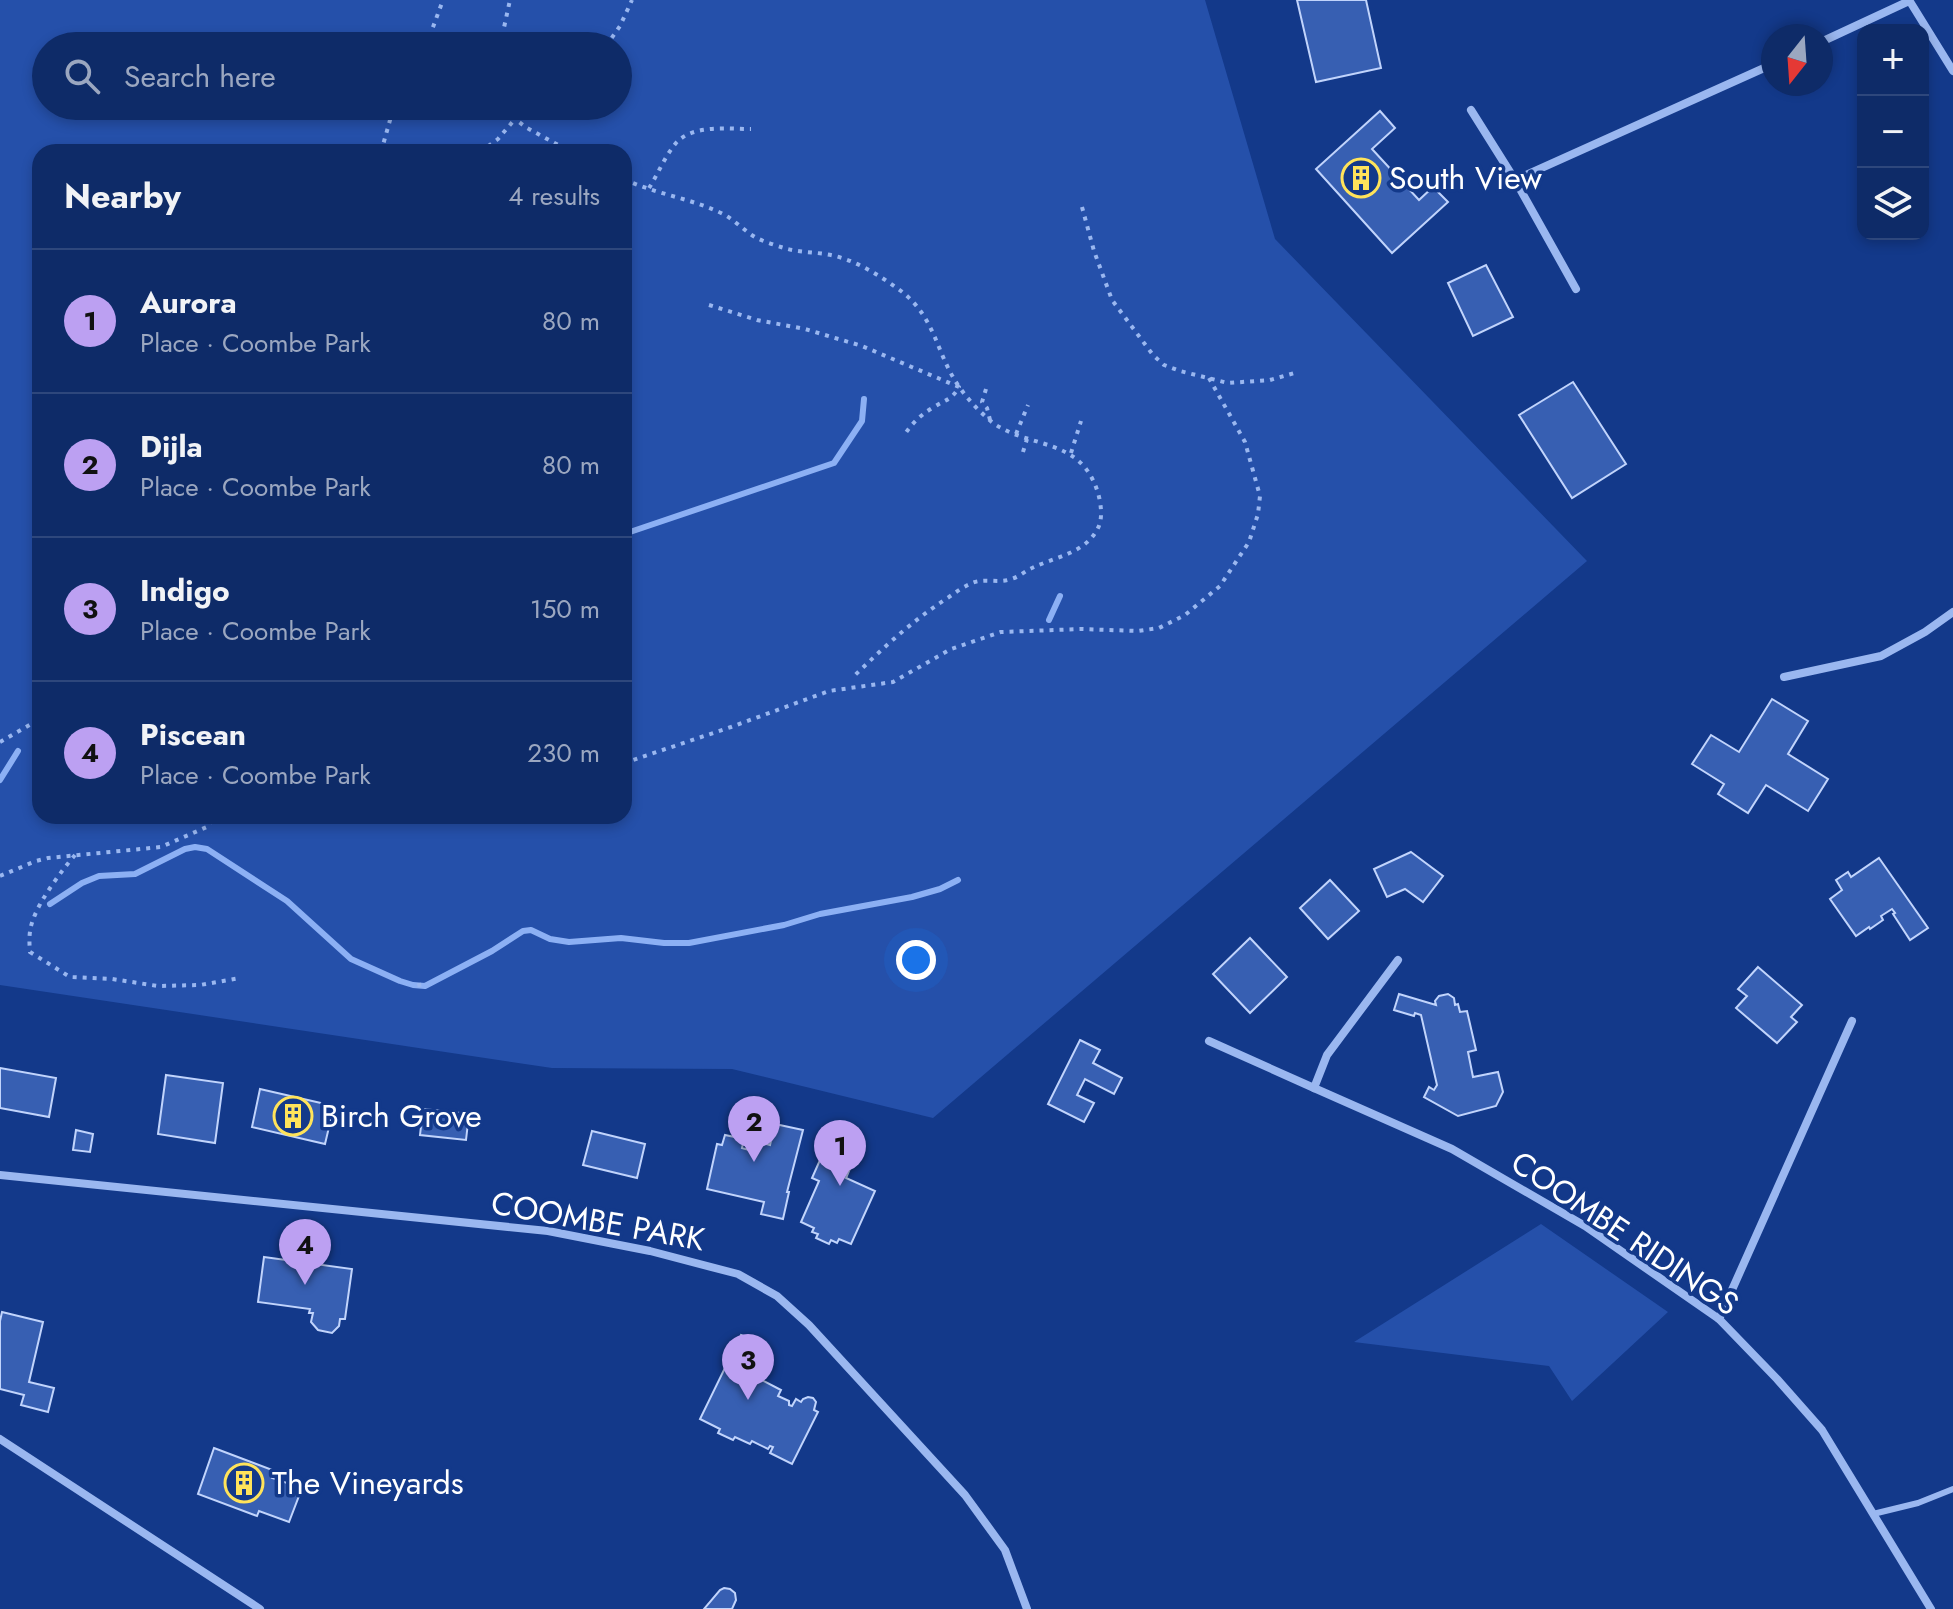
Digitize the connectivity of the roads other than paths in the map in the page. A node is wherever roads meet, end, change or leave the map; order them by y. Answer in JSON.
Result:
{"nodes":[{"id":1,"x":1909,"y":1,"type":"edge"},
{"id":2,"x":1833,"y":36,"type":"edge"},
{"id":3,"x":1761,"y":69,"type":"edge"},
{"id":4,"x":1953,"y":71,"type":"edge"},
{"id":5,"x":1471,"y":110,"type":"dead end"},
{"id":6,"x":1515,"y":180,"type":"junction"},
{"id":7,"x":1576,"y":289,"type":"dead end"},
{"id":8,"x":1953,"y":612,"type":"edge"},
{"id":9,"x":1784,"y":677,"type":"dead end"},
{"id":10,"x":1398,"y":960,"type":"dead end"},
{"id":11,"x":1852,"y":1021,"type":"dead end"},
{"id":12,"x":1209,"y":1041,"type":"dead end"},
{"id":13,"x":1314,"y":1088,"type":"junction"},
{"id":14,"x":0,"y":1175,"type":"edge"},
{"id":15,"x":1719,"y":1319,"type":"junction"},
{"id":16,"x":0,"y":1439,"type":"edge"},
{"id":17,"x":1953,"y":1489,"type":"edge"},
{"id":18,"x":1873,"y":1514,"type":"junction"},
{"id":19,"x":260,"y":1609,"type":"edge"},
{"id":20,"x":1027,"y":1609,"type":"edge"},
{"id":21,"x":1931,"y":1609,"type":"edge"}],
"edges":[{"from":1,"to":2,"type":"street"},
{"from":1,"to":4,"type":"street"},
{"from":3,"to":6,"type":"street"},
{"from":5,"to":6,"type":"street"},
{"from":6,"to":7,"type":"street"},
{"from":8,"to":9,"type":"street"},
{"from":10,"to":13,"type":"street"},
{"from":11,"to":15,"type":"street"},
{"from":12,"to":13,"type":"street","name":"COOMBE RIDINGS"},
{"from":13,"to":15,"type":"street","name":"COOMBE RIDINGS"},
{"from":14,"to":20,"type":"street","name":"COOMBE PARK"},
{"from":15,"to":18,"type":"street","name":"COOMBE RIDINGS"},
{"from":16,"to":19,"type":"street"},
{"from":17,"to":18,"type":"lane"},
{"from":18,"to":21,"type":"street","name":"COOMBE RIDINGS"}]}
